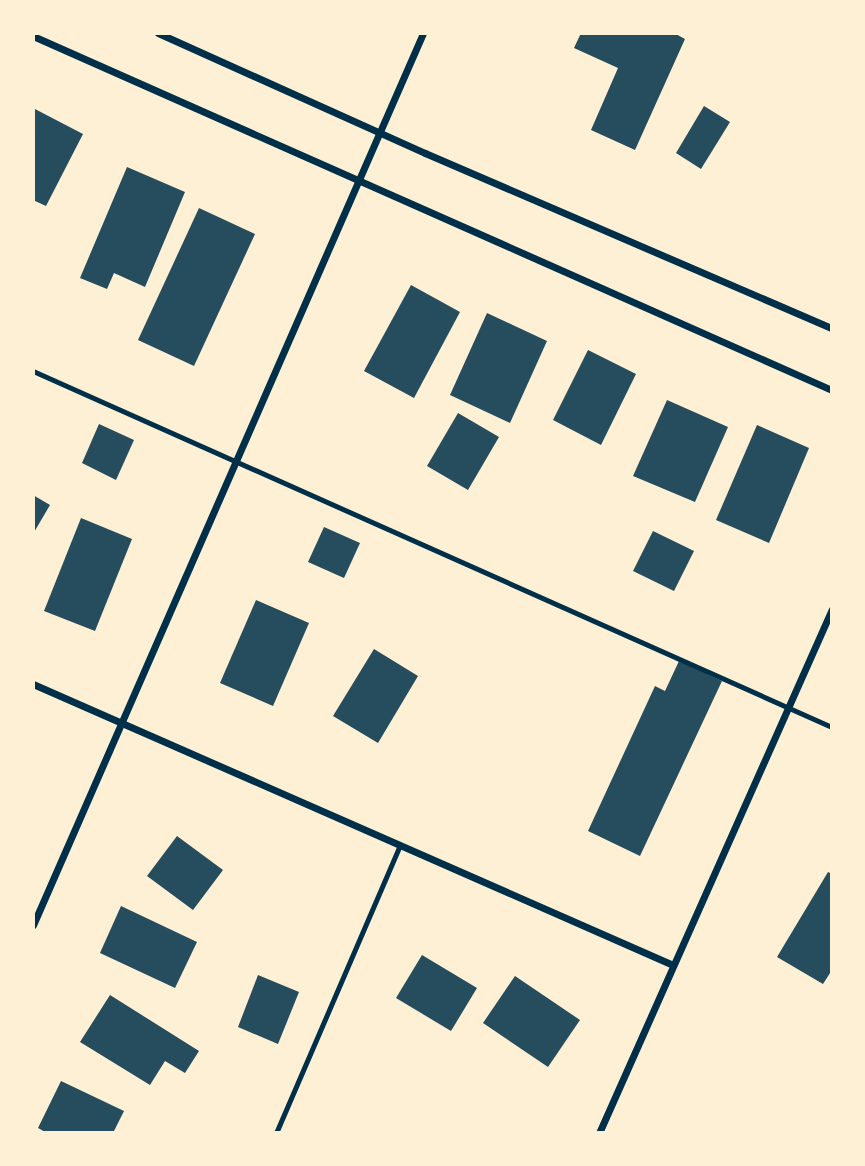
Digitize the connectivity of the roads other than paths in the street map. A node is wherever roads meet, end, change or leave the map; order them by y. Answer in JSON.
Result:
{"nodes":[{"id":1,"x":158,"y":33,"type":"edge"},
{"id":2,"x":423,"y":33,"type":"edge"},
{"id":3,"x":33,"y":36,"type":"edge"},
{"id":4,"x":380,"y":133,"type":"junction"},
{"id":5,"x":360,"y":178,"type":"junction"},
{"id":6,"x":832,"y":328,"type":"edge"},
{"id":7,"x":33,"y":371,"type":"edge"},
{"id":8,"x":832,"y":390,"type":"edge"},
{"id":9,"x":236,"y":462,"type":"junction"},
{"id":10,"x":832,"y":608,"type":"edge"},
{"id":11,"x":33,"y":684,"type":"edge"},
{"id":12,"x":787,"y":708,"type":"junction"},
{"id":13,"x":123,"y":723,"type":"junction"},
{"id":14,"x":832,"y":727,"type":"edge"},
{"id":15,"x":400,"y":845,"type":"junction"},
{"id":16,"x":33,"y":925,"type":"edge"},
{"id":17,"x":673,"y":965,"type":"junction"},
{"id":18,"x":275,"y":1133,"type":"edge"},
{"id":19,"x":599,"y":1133,"type":"edge"}],
"edges":[{"from":1,"to":4,"type":"street"},
{"from":2,"to":4,"type":"street"},
{"from":3,"to":5,"type":"street"},
{"from":4,"to":5,"type":"street"},
{"from":4,"to":6,"type":"street"},
{"from":5,"to":8,"type":"street"},
{"from":5,"to":9,"type":"street"},
{"from":7,"to":9,"type":"lane"},
{"from":9,"to":12,"type":"lane"},
{"from":9,"to":13,"type":"street"},
{"from":10,"to":12,"type":"street"},
{"from":11,"to":13,"type":"street"},
{"from":12,"to":14,"type":"lane"},
{"from":12,"to":17,"type":"street"},
{"from":13,"to":15,"type":"street"},
{"from":13,"to":16,"type":"street"},
{"from":15,"to":17,"type":"street"},
{"from":15,"to":18,"type":"lane"},
{"from":17,"to":19,"type":"street"}]}
